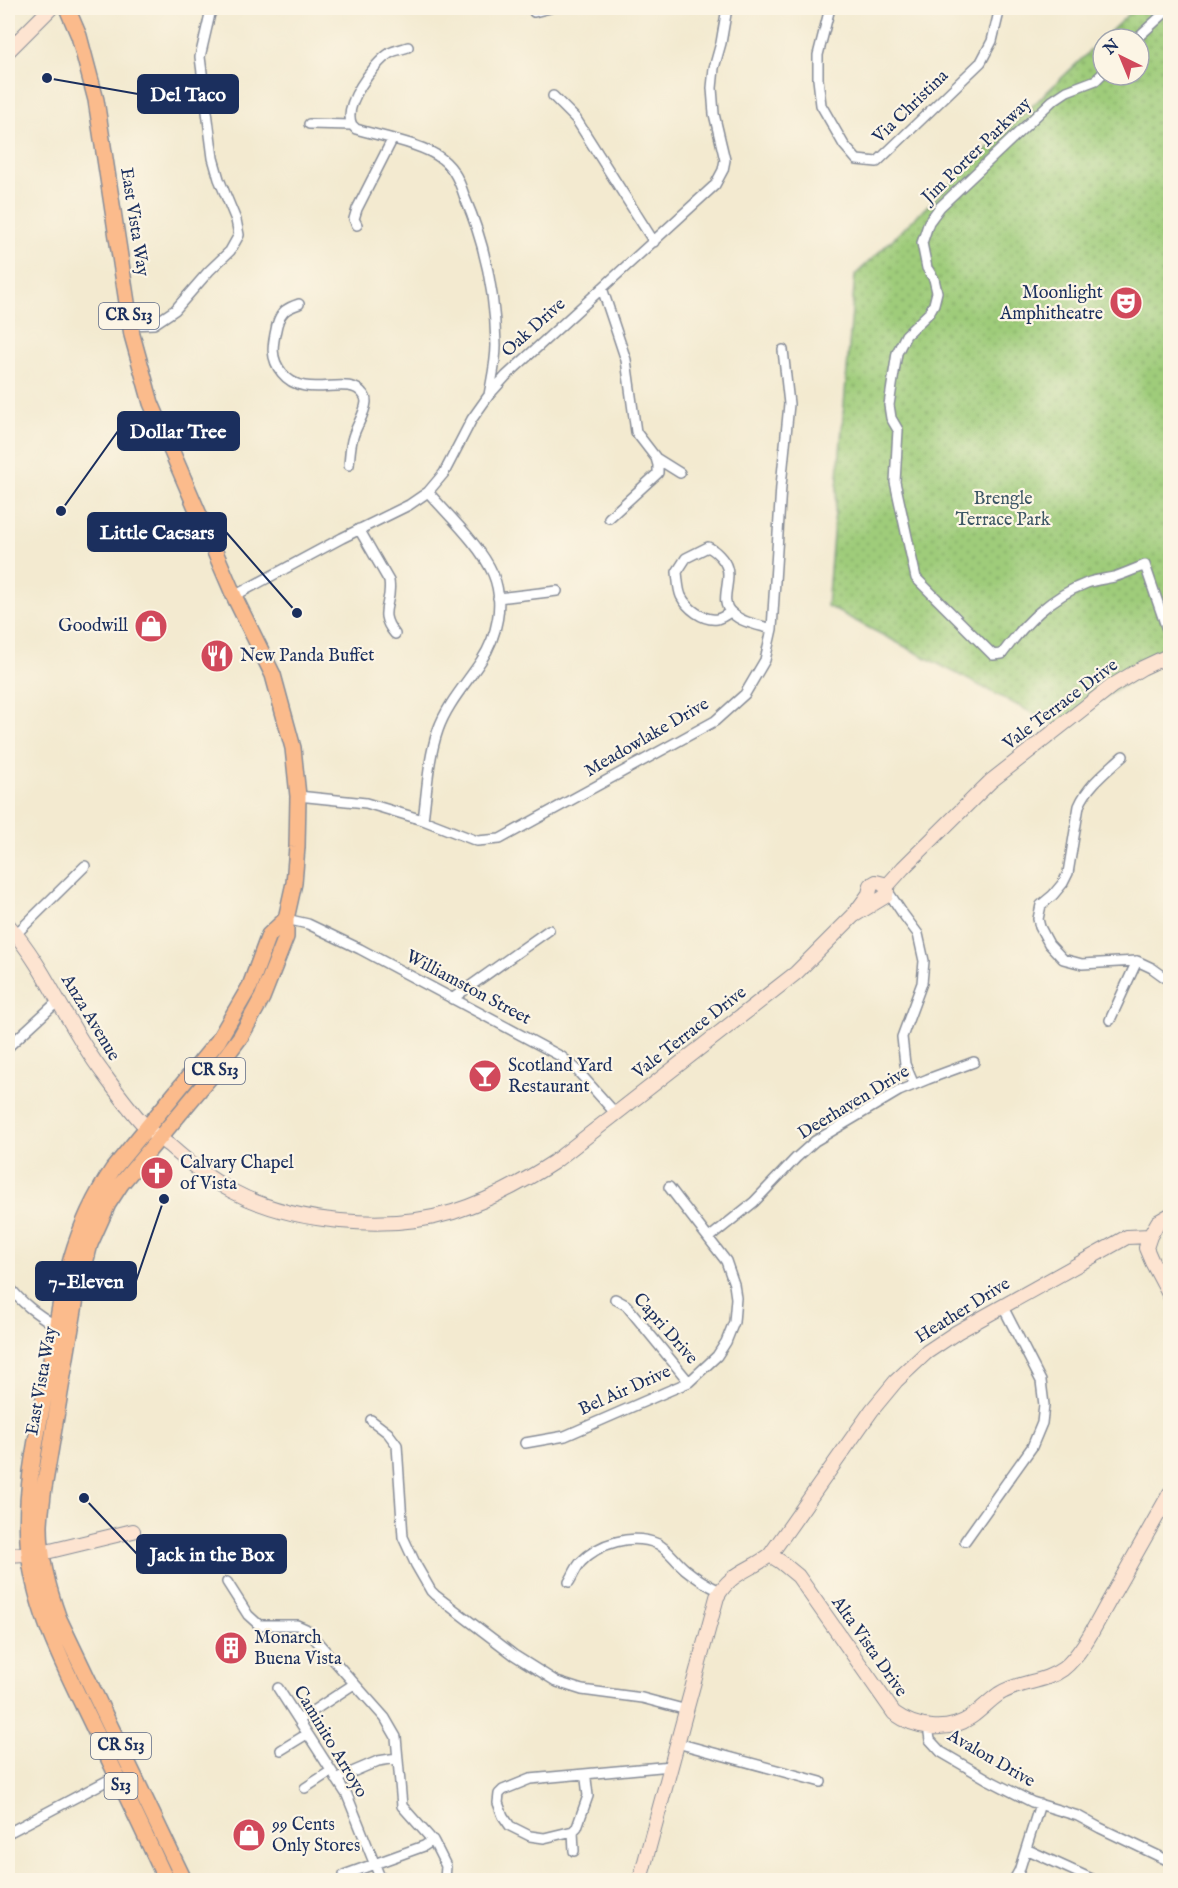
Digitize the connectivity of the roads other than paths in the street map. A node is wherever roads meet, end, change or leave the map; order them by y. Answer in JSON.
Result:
{"nodes":[{"id":1,"x":51,"y":8,"type":"edge"},
{"id":2,"x":67,"y":8,"type":"edge"},
{"id":3,"x":215,"y":8,"type":"edge"},
{"id":4,"x":550,"y":8,"type":"edge"},
{"id":5,"x":727,"y":8,"type":"edge"},
{"id":6,"x":830,"y":8,"type":"edge"},
{"id":7,"x":1000,"y":8,"type":"edge"},
{"id":8,"x":1170,"y":8,"type":"edge"},
{"id":9,"x":534,"y":12,"type":"dead end"},
{"id":10,"x":1149,"y":27,"type":"edge"},
{"id":11,"x":408,"y":47,"type":"dead end"},
{"id":12,"x":8,"y":51,"type":"edge"},
{"id":13,"x":1091,"y":82,"type":"edge"},
{"id":14,"x":553,"y":96,"type":"dead end"},
{"id":15,"x":309,"y":124,"type":"dead end"},
{"id":16,"x":352,"y":125,"type":"junction"},
{"id":17,"x":392,"y":140,"type":"junction"},
{"id":18,"x":357,"y":225,"type":"dead end"},
{"id":19,"x":654,"y":242,"type":"junction"},
{"id":20,"x":602,"y":288,"type":"junction"},
{"id":21,"x":299,"y":304,"type":"dead end"},
{"id":22,"x":130,"y":325,"type":"junction"},
{"id":23,"x":783,"y":350,"type":"dead end"},
{"id":24,"x":489,"y":395,"type":"junction"},
{"id":25,"x":656,"y":458,"type":"junction"},
{"id":26,"x":349,"y":465,"type":"dead end"},
{"id":27,"x":680,"y":472,"type":"dead end"},
{"id":28,"x":428,"y":492,"type":"junction"},
{"id":29,"x":609,"y":518,"type":"dead end"},
{"id":30,"x":359,"y":529,"type":"junction"},
{"id":31,"x":556,"y":591,"type":"dead end"},
{"id":32,"x":234,"y":596,"type":"junction"},
{"id":33,"x":498,"y":598,"type":"junction"},
{"id":34,"x":730,"y":612,"type":"junction"},
{"id":35,"x":772,"y":629,"type":"junction"},
{"id":36,"x":395,"y":634,"type":"dead end"},
{"id":37,"x":1170,"y":638,"type":"edge"},
{"id":38,"x":1170,"y":655,"type":"edge"},
{"id":39,"x":1123,"y":756,"type":"dead end"},
{"id":40,"x":298,"y":796,"type":"junction"},
{"id":41,"x":423,"y":820,"type":"junction"},
{"id":42,"x":85,"y":866,"type":"dead end"},
{"id":43,"x":880,"y":892,"type":"junction"},
{"id":44,"x":286,"y":919,"type":"junction"},
{"id":45,"x":12,"y":930,"type":"edge"},
{"id":46,"x":549,"y":930,"type":"dead end"},
{"id":47,"x":1137,"y":961,"type":"junction"},
{"id":48,"x":1170,"y":981,"type":"edge"},
{"id":49,"x":452,"y":999,"type":"junction"},
{"id":50,"x":57,"y":1002,"type":"junction"},
{"id":51,"x":1110,"y":1020,"type":"dead end"},
{"id":52,"x":8,"y":1047,"type":"edge"},
{"id":53,"x":974,"y":1062,"type":"dead end"},
{"id":54,"x":914,"y":1085,"type":"junction"},
{"id":55,"x":616,"y":1114,"type":"junction"},
{"id":56,"x":146,"y":1127,"type":"junction"},
{"id":57,"x":159,"y":1138,"type":"junction"},
{"id":58,"x":669,"y":1187,"type":"dead end"},
{"id":59,"x":1170,"y":1215,"type":"edge"},
{"id":60,"x":1150,"y":1236,"type":"junction"},
{"id":61,"x":709,"y":1238,"type":"junction"},
{"id":62,"x":8,"y":1285,"type":"edge"},
{"id":63,"x":63,"y":1287,"type":"junction"},
{"id":64,"x":1170,"y":1296,"type":"edge"},
{"id":65,"x":615,"y":1299,"type":"dead end"},
{"id":66,"x":1003,"y":1306,"type":"junction"},
{"id":67,"x":56,"y":1326,"type":"junction"},
{"id":68,"x":66,"y":1362,"type":"junction"},
{"id":69,"x":689,"y":1382,"type":"junction"},
{"id":70,"x":371,"y":1420,"type":"dead end"},
{"id":71,"x":525,"y":1443,"type":"dead end"},
{"id":72,"x":1170,"y":1493,"type":"edge"},
{"id":73,"x":133,"y":1531,"type":"dead end"},
{"id":74,"x":965,"y":1541,"type":"dead end"},
{"id":75,"x":36,"y":1554,"type":"junction"},
{"id":76,"x":8,"y":1555,"type":"edge"},
{"id":77,"x":770,"y":1555,"type":"junction"},
{"id":78,"x":227,"y":1582,"type":"dead end"},
{"id":79,"x":569,"y":1582,"type":"dead end"},
{"id":80,"x":720,"y":1591,"type":"junction"},
{"id":81,"x":354,"y":1684,"type":"junction"},
{"id":82,"x":278,"y":1688,"type":"dead end"},
{"id":83,"x":687,"y":1710,"type":"junction"},
{"id":84,"x":298,"y":1720,"type":"junction"},
{"id":85,"x":91,"y":1722,"type":"junction"},
{"id":86,"x":928,"y":1726,"type":"junction"},
{"id":87,"x":307,"y":1734,"type":"junction"},
{"id":88,"x":677,"y":1743,"type":"junction"},
{"id":89,"x":281,"y":1750,"type":"dead end"},
{"id":90,"x":397,"y":1758,"type":"junction"},
{"id":91,"x":670,"y":1766,"type":"junction"},
{"id":92,"x":132,"y":1769,"type":"junction"},
{"id":93,"x":333,"y":1775,"type":"junction"},
{"id":94,"x":583,"y":1775,"type":"junction"},
{"id":95,"x":116,"y":1776,"type":"junction"},
{"id":96,"x":821,"y":1782,"type":"dead end"},
{"id":97,"x":305,"y":1788,"type":"dead end"},
{"id":98,"x":1040,"y":1804,"type":"junction"},
{"id":99,"x":573,"y":1831,"type":"junction"},
{"id":100,"x":8,"y":1833,"type":"edge"},
{"id":101,"x":433,"y":1840,"type":"junction"},
{"id":102,"x":1026,"y":1849,"type":"junction"},
{"id":103,"x":574,"y":1851,"type":"dead end"},
{"id":104,"x":1167,"y":1860,"type":"dead end"},
{"id":105,"x":374,"y":1864,"type":"junction"},
{"id":106,"x":344,"y":1875,"type":"dead end"},
{"id":107,"x":166,"y":1881,"type":"edge"},
{"id":108,"x":184,"y":1881,"type":"edge"},
{"id":109,"x":381,"y":1881,"type":"edge"},
{"id":110,"x":445,"y":1881,"type":"edge"},
{"id":111,"x":640,"y":1881,"type":"edge"},
{"id":112,"x":1014,"y":1881,"type":"edge"},
{"id":113,"x":1094,"y":1881,"type":"edge"}],
"edges":[{"from":1,"to":12,"type":"street"},
{"from":2,"to":22,"type":"main road","name":"East Vista Way","number":"CR S13"},
{"from":3,"to":22,"type":"street"},
{"from":4,"to":9,"type":"street"},
{"from":5,"to":19,"type":"street","name":"Oak Drive"},
{"from":6,"to":7,"type":"street","name":"Via Christina"},
{"from":8,"to":10,"type":"street"},
{"from":11,"to":16,"type":"street"},
{"from":13,"to":37,"type":"street","name":"Jim Porter Parkway"},
{"from":14,"to":19,"type":"street"},
{"from":15,"to":16,"type":"street"},
{"from":16,"to":17,"type":"street"},
{"from":17,"to":18,"type":"street"},
{"from":17,"to":24,"type":"street"},
{"from":19,"to":20,"type":"street","name":"Oak Drive"},
{"from":20,"to":24,"type":"street","name":"Oak Drive"},
{"from":20,"to":25,"type":"street"},
{"from":21,"to":26,"type":"street"},
{"from":22,"to":32,"type":"main road","name":"East Vista Way","number":"CR S13"},
{"from":23,"to":35,"type":"street","name":"Meadowlake Drive"},
{"from":24,"to":28,"type":"street","name":"Oak Drive"},
{"from":25,"to":27,"type":"street"},
{"from":25,"to":29,"type":"street"},
{"from":28,"to":30,"type":"street","name":"Oak Drive"},
{"from":28,"to":33,"type":"street"},
{"from":30,"to":32,"type":"street","name":"Oak Drive"},
{"from":30,"to":36,"type":"street"},
{"from":31,"to":33,"type":"street"},
{"from":32,"to":40,"type":"main road","name":"East Vista Way","number":"CR S13"},
{"from":33,"to":41,"type":"street"},
{"from":34,"to":34,"type":"street"},
{"from":34,"to":35,"type":"street"},
{"from":35,"to":41,"type":"street","name":"Meadowlake Drive"},
{"from":38,"to":43,"type":"street","name":"Vale Terrace Drive"},
{"from":39,"to":47,"type":"street"},
{"from":40,"to":41,"type":"street","name":"Meadowlake Drive"},
{"from":40,"to":44,"type":"main road","name":"East Vista Way","number":"CR S13"},
{"from":42,"to":45,"type":"street"},
{"from":43,"to":54,"type":"street"},
{"from":43,"to":55,"type":"street","name":"Vale Terrace Drive"},
{"from":44,"to":49,"type":"street","name":"Williamston Street"},
{"from":44,"to":56,"type":"main road","name":"East Vista Way","number":"CR S13"},
{"from":44,"to":57,"type":"main road","name":"East Vista Way","number":"CR S13"},
{"from":45,"to":50,"type":"street","name":"Anza Avenue"},
{"from":46,"to":49,"type":"street"},
{"from":47,"to":48,"type":"street"},
{"from":47,"to":51,"type":"street"},
{"from":49,"to":55,"type":"street","name":"Williamston Street"},
{"from":50,"to":52,"type":"street"},
{"from":50,"to":56,"type":"street","name":"Anza Avenue"},
{"from":53,"to":54,"type":"street","name":"Deerhaven Drive"},
{"from":54,"to":61,"type":"street","name":"Deerhaven Drive"},
{"from":55,"to":57,"type":"street","name":"Vale Terrace Drive"},
{"from":56,"to":57,"type":"street","name":"Vale Terrace Drive"},
{"from":56,"to":63,"type":"main road","name":"East Vista Way","number":"S13"},
{"from":57,"to":68,"type":"main road","name":"East Vista Way","number":"CR S13"},
{"from":58,"to":61,"type":"street","name":"Bel Air Drive"},
{"from":59,"to":60,"type":"street"},
{"from":60,"to":64,"type":"street"},
{"from":60,"to":66,"type":"street","name":"Heather Drive"},
{"from":61,"to":69,"type":"street","name":"Bel Air Drive"},
{"from":62,"to":67,"type":"street"},
{"from":63,"to":67,"type":"main road","name":"East Vista Way","number":"S13"},
{"from":63,"to":68,"type":"main road"},
{"from":65,"to":69,"type":"street","name":"Capri Drive"},
{"from":66,"to":74,"type":"street"},
{"from":66,"to":77,"type":"street","name":"Heather Drive"},
{"from":67,"to":75,"type":"main road","name":"East Vista Way","number":"S13"},
{"from":68,"to":75,"type":"main road","name":"East Vista Way","number":"CR S13"},
{"from":69,"to":71,"type":"street","name":"Bel Air Drive"},
{"from":70,"to":83,"type":"street"},
{"from":72,"to":86,"type":"street","name":"Alta Vista Drive"},
{"from":73,"to":75,"type":"street"},
{"from":75,"to":76,"type":"street"},
{"from":75,"to":85,"type":"main road","name":"East Vista Way","number":"S13"},
{"from":75,"to":92,"type":"main road","name":"East Vista Way","number":"CR S13"},
{"from":77,"to":80,"type":"street"},
{"from":77,"to":86,"type":"street","name":"Alta Vista Drive"},
{"from":78,"to":81,"type":"street"},
{"from":79,"to":80,"type":"street"},
{"from":80,"to":83,"type":"street"},
{"from":81,"to":84,"type":"street"},
{"from":81,"to":90,"type":"street"},
{"from":82,"to":84,"type":"street","name":"Caminito Arroyo"},
{"from":83,"to":88,"type":"street"},
{"from":84,"to":87,"type":"street","name":"Caminito Arroyo"},
{"from":85,"to":92,"type":"main road"},
{"from":85,"to":95,"type":"main road","name":"East Vista Way","number":"S13"},
{"from":86,"to":98,"type":"street","name":"Avalon Drive"},
{"from":87,"to":89,"type":"street"},
{"from":87,"to":93,"type":"street","name":"Caminito Arroyo"},
{"from":88,"to":91,"type":"street"},
{"from":88,"to":96,"type":"street"},
{"from":90,"to":93,"type":"street"},
{"from":90,"to":101,"type":"street"},
{"from":91,"to":94,"type":"street"},
{"from":91,"to":111,"type":"street"},
{"from":92,"to":108,"type":"main road","name":"East Vista Way","number":"CR S13"},
{"from":93,"to":97,"type":"street"},
{"from":93,"to":105,"type":"street","name":"Caminito Arroyo"},
{"from":94,"to":99,"type":"street"},
{"from":94,"to":99,"type":"street"},
{"from":95,"to":100,"type":"street"},
{"from":95,"to":107,"type":"main road","name":"East Vista Way","number":"S13"},
{"from":98,"to":102,"type":"street","name":"Avalon Drive"},
{"from":98,"to":104,"type":"street"},
{"from":99,"to":103,"type":"street"},
{"from":101,"to":105,"type":"street"},
{"from":101,"to":110,"type":"street"},
{"from":102,"to":112,"type":"street","name":"Avalon Drive"},
{"from":102,"to":113,"type":"street"},
{"from":105,"to":106,"type":"street"},
{"from":105,"to":109,"type":"street","name":"Caminito Arroyo"}]}
